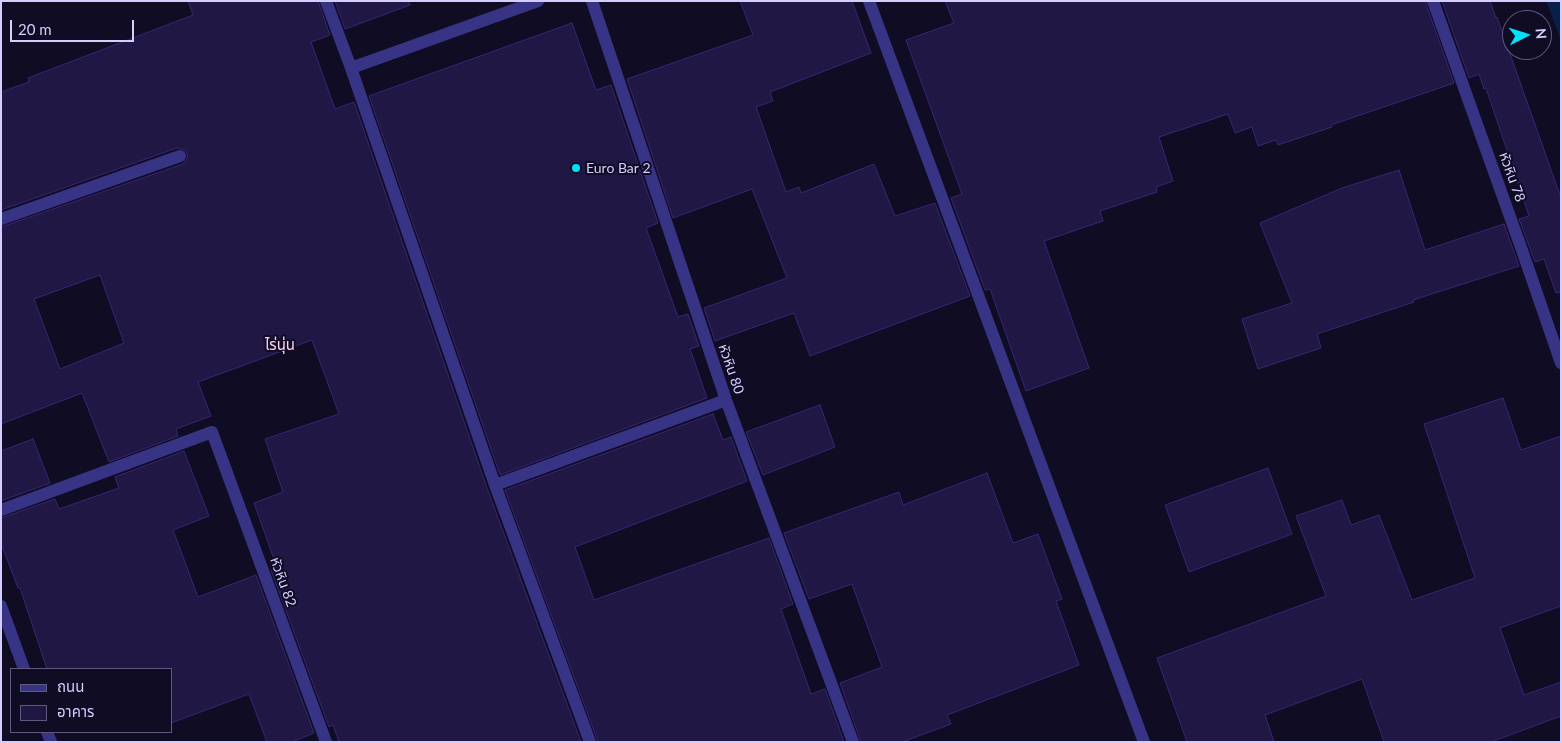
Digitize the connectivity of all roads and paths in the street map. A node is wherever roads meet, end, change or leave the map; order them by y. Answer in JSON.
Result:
{"nodes":[{"id":1,"x":326,"y":1,"type":"edge"},
{"id":2,"x":538,"y":1,"type":"edge"},
{"id":3,"x":592,"y":1,"type":"edge"},
{"id":4,"x":869,"y":1,"type":"edge"},
{"id":5,"x":1433,"y":1,"type":"edge"},
{"id":6,"x":351,"y":68,"type":"junction"},
{"id":7,"x":180,"y":156,"type":"dead end"},
{"id":8,"x":1,"y":219,"type":"edge"},
{"id":9,"x":1561,"y":363,"type":"edge"},
{"id":10,"x":726,"y":400,"type":"junction"},
{"id":11,"x":496,"y":484,"type":"junction"},
{"id":12,"x":1,"y":510,"type":"edge"},
{"id":13,"x":1,"y":606,"type":"edge"},
{"id":14,"x":24,"y":668,"type":"edge"},
{"id":15,"x":326,"y":742,"type":"edge"},
{"id":16,"x":590,"y":742,"type":"edge"},
{"id":17,"x":853,"y":742,"type":"edge"},
{"id":18,"x":1144,"y":742,"type":"edge"}],
"edges":[{"from":1,"to":6,"type":"street"},
{"from":2,"to":6,"type":"street"},
{"from":3,"to":10,"type":"street","name":"หัวหิน 80"},
{"from":4,"to":18,"type":"street"},
{"from":5,"to":9,"type":"street","name":"หัวหิน 78"},
{"from":6,"to":11,"type":"street"},
{"from":7,"to":8,"type":"street"},
{"from":10,"to":11,"type":"street"},
{"from":10,"to":17,"type":"street","name":"หัวหิน 80"},
{"from":11,"to":16,"type":"street"},
{"from":12,"to":15,"type":"street","name":"หัวหิน 82"},
{"from":13,"to":14,"type":"street"}]}
